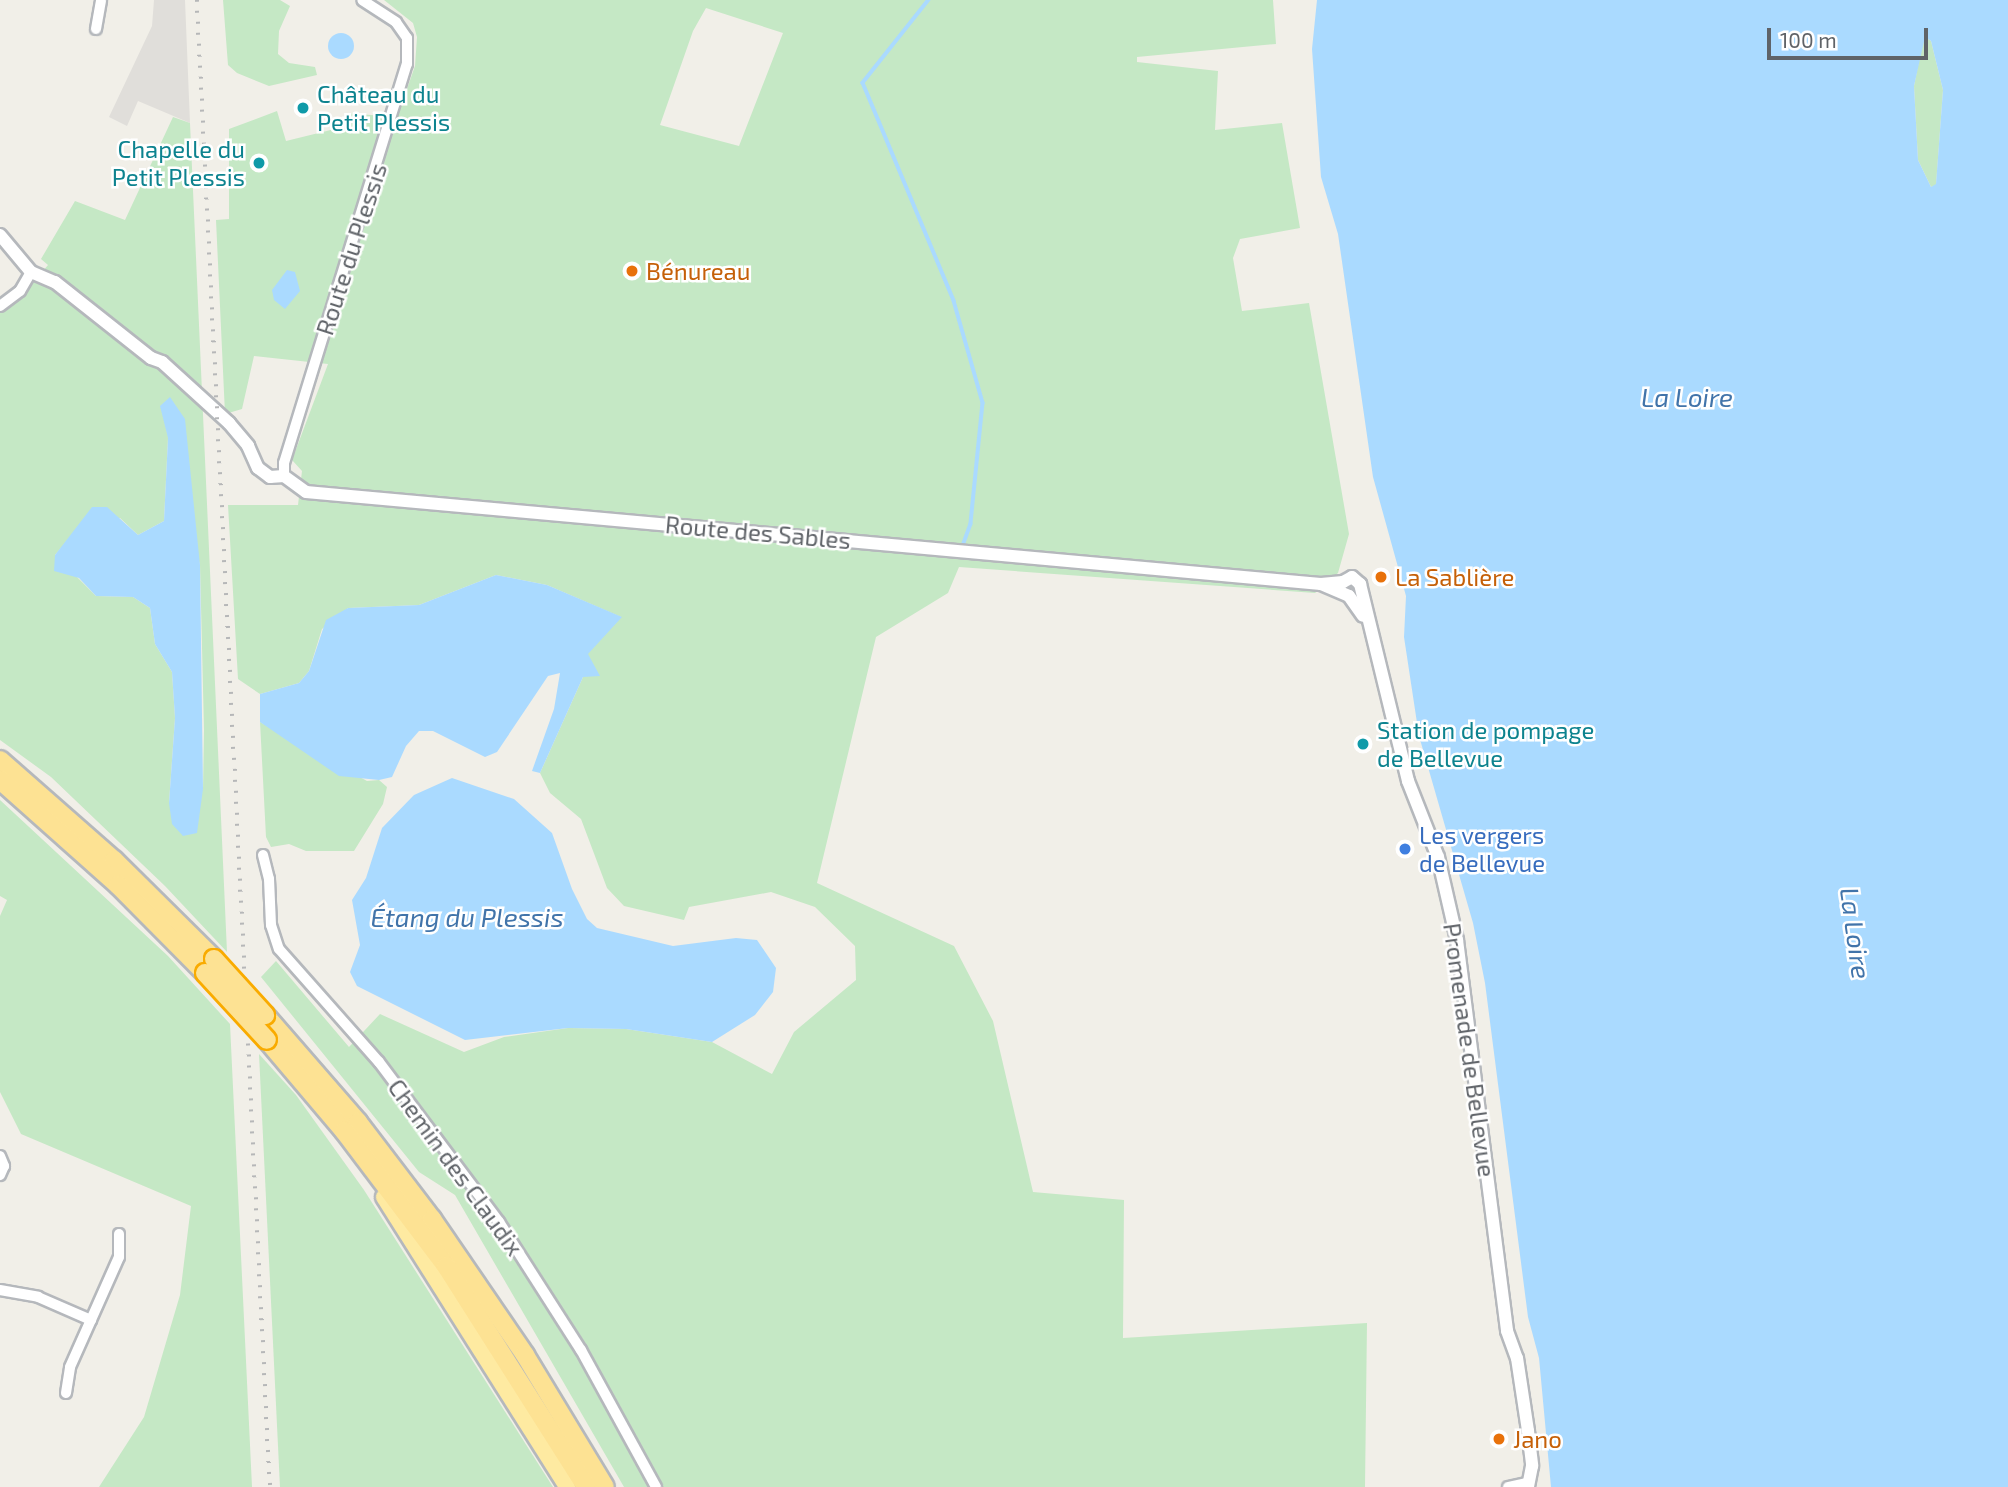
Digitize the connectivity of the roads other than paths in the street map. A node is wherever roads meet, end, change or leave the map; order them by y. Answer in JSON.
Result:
{"nodes":[{"id":1,"x":101,"y":0,"type":"edge"},
{"id":2,"x":362,"y":0,"type":"edge"},
{"id":3,"x":96,"y":29,"type":"dead end"},
{"id":4,"x":0,"y":235,"type":"edge"},
{"id":5,"x":31,"y":272,"type":"junction"},
{"id":6,"x":0,"y":306,"type":"edge"},
{"id":7,"x":284,"y":476,"type":"junction"},
{"id":8,"x":1349,"y":590,"type":"joint"},
{"id":9,"x":0,"y":760,"type":"edge"},
{"id":10,"x":0,"y":780,"type":"edge"},
{"id":11,"x":263,"y":855,"type":"dead end"},
{"id":12,"x":210,"y":966,"type":"junction"},
{"id":13,"x":0,"y":1157,"type":"edge"},
{"id":14,"x":0,"y":1175,"type":"edge"},
{"id":15,"x":387,"y":1185,"type":"junction"},
{"id":16,"x":119,"y":1234,"type":"dead end"},
{"id":17,"x":0,"y":1290,"type":"edge"},
{"id":18,"x":91,"y":1320,"type":"junction"},
{"id":19,"x":66,"y":1394,"type":"dead end"},
{"id":20,"x":1528,"y":1485,"type":"edge"},
{"id":21,"x":567,"y":1487,"type":"edge"},
{"id":22,"x":586,"y":1487,"type":"edge"},
{"id":23,"x":605,"y":1487,"type":"edge"},
{"id":24,"x":656,"y":1487,"type":"edge"},
{"id":25,"x":1508,"y":1487,"type":"edge"}],
"edges":[{"from":1,"to":3,"type":"street"},
{"from":2,"to":7,"type":"street","name":"Route du Plessis"},
{"from":4,"to":5,"type":"street"},
{"from":5,"to":6,"type":"street"},
{"from":5,"to":7,"type":"street","name":"Route des Sables"},
{"from":7,"to":8,"type":"street","name":"Route des Sables"},
{"from":8,"to":20,"type":"street","name":"Promenade de Bellevue"},
{"from":9,"to":12,"type":"highway"},
{"from":10,"to":12,"type":"highway"},
{"from":11,"to":24,"type":"street","name":"Chemin des Claudix"},
{"from":12,"to":15,"type":"highway","bridge":true},
{"from":12,"to":23,"type":"highway","bridge":true},
{"from":13,"to":14,"type":"street"},
{"from":15,"to":21,"type":"highway"},
{"from":15,"to":22,"type":"highway"},
{"from":16,"to":18,"type":"street"},
{"from":17,"to":18,"type":"street"},
{"from":18,"to":19,"type":"street"},
{"from":20,"to":25,"type":"street"}]}
